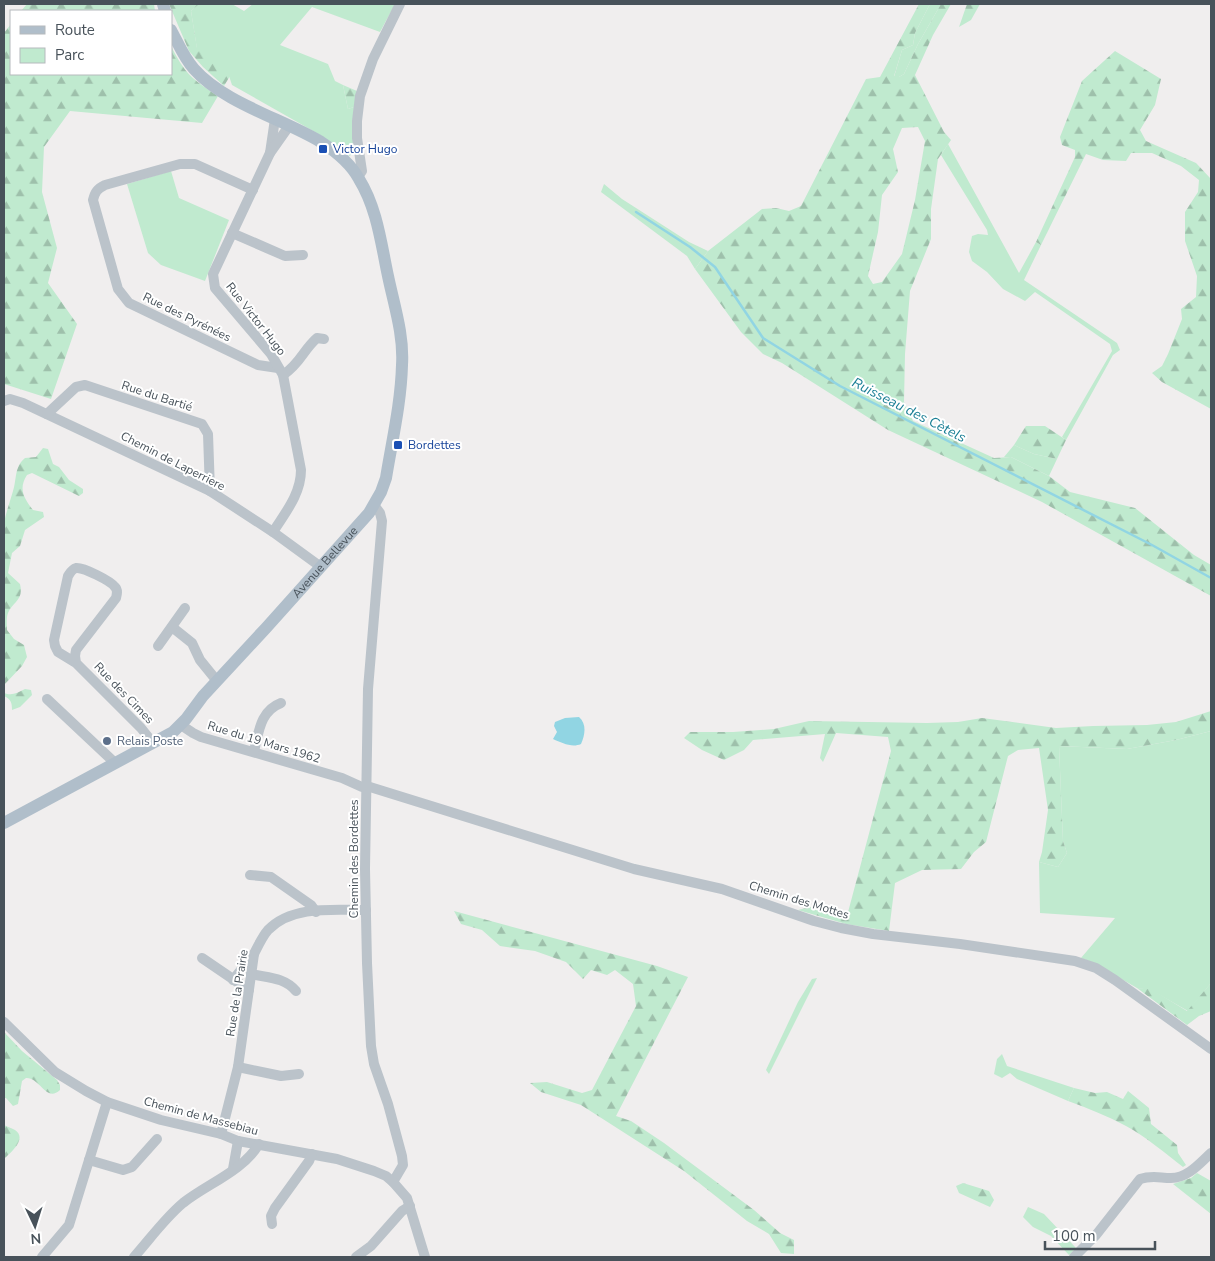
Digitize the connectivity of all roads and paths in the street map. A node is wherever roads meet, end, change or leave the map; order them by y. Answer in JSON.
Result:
{"nodes":[{"id":1,"x":400,"y":4,"type":"edge"},
{"id":2,"x":172,"y":32,"type":"edge"},
{"id":3,"x":275,"y":120,"type":"junction"},
{"id":4,"x":290,"y":126,"type":"junction"},
{"id":5,"x":270,"y":153,"type":"junction"},
{"id":6,"x":354,"y":172,"type":"junction"},
{"id":7,"x":253,"y":190,"type":"junction"},
{"id":8,"x":232,"y":233,"type":"junction"},
{"id":9,"x":303,"y":254,"type":"dead end"},
{"id":10,"x":324,"y":339,"type":"dead end"},
{"id":11,"x":280,"y":371,"type":"junction"},
{"id":12,"x":4,"y":401,"type":"edge"},
{"id":13,"x":47,"y":414,"type":"junction"},
{"id":14,"x":210,"y":491,"type":"junction"},
{"id":15,"x":371,"y":509,"type":"junction"},
{"id":16,"x":272,"y":532,"type":"junction"},
{"id":17,"x":321,"y":567,"type":"junction"},
{"id":18,"x":185,"y":608,"type":"dead end"},
{"id":19,"x":172,"y":627,"type":"junction"},
{"id":20,"x":158,"y":646,"type":"dead end"},
{"id":21,"x":76,"y":663,"type":"junction"},
{"id":22,"x":217,"y":681,"type":"junction"},
{"id":23,"x":48,"y":699,"type":"dead end"},
{"id":24,"x":281,"y":703,"type":"dead end"},
{"id":25,"x":181,"y":725,"type":"junction"},
{"id":26,"x":152,"y":743,"type":"junction"},
{"id":27,"x":254,"y":752,"type":"junction"},
{"id":28,"x":116,"y":763,"type":"junction"},
{"id":29,"x":366,"y":782,"type":"junction"},
{"id":30,"x":4,"y":824,"type":"edge"},
{"id":31,"x":250,"y":875,"type":"dead end"},
{"id":32,"x":366,"y":910,"type":"junction"},
{"id":33,"x":316,"y":912,"type":"junction"},
{"id":34,"x":254,"y":954,"type":"junction"},
{"id":35,"x":202,"y":958,"type":"dead end"},
{"id":36,"x":251,"y":974,"type":"junction"},
{"id":37,"x":233,"y":980,"type":"junction"},
{"id":38,"x":249,"y":990,"type":"junction"},
{"id":39,"x":296,"y":990,"type":"dead end"},
{"id":40,"x":4,"y":1022,"type":"edge"},
{"id":41,"x":1211,"y":1049,"type":"edge"},
{"id":42,"x":238,"y":1067,"type":"junction"},
{"id":43,"x":299,"y":1074,"type":"dead end"},
{"id":44,"x":107,"y":1102,"type":"junction"},
{"id":45,"x":221,"y":1134,"type":"junction"},
{"id":46,"x":157,"y":1139,"type":"dead end"},
{"id":47,"x":238,"y":1141,"type":"junction"},
{"id":48,"x":259,"y":1144,"type":"junction"},
{"id":49,"x":1211,"y":1153,"type":"edge"},
{"id":50,"x":312,"y":1154,"type":"junction"},
{"id":51,"x":89,"y":1160,"type":"junction"},
{"id":52,"x":233,"y":1169,"type":"junction"},
{"id":53,"x":393,"y":1182,"type":"junction"},
{"id":54,"x":410,"y":1206,"type":"junction"},
{"id":55,"x":272,"y":1224,"type":"dead end"},
{"id":56,"x":42,"y":1257,"type":"edge"},
{"id":57,"x":134,"y":1257,"type":"edge"},
{"id":58,"x":356,"y":1257,"type":"edge"},
{"id":59,"x":425,"y":1257,"type":"edge"},
{"id":60,"x":1074,"y":1257,"type":"edge"}],
"edges":[{"from":1,"to":6,"type":"street"},
{"from":2,"to":3,"type":"main road"},
{"from":3,"to":4,"type":"main road"},
{"from":3,"to":5,"type":"street","name":"Rue Victor Hugo"},
{"from":4,"to":5,"type":"street","name":"Rue Victor Hugo"},
{"from":4,"to":6,"type":"main road"},
{"from":5,"to":7,"type":"street","name":"Rue Victor Hugo"},
{"from":6,"to":15,"type":"main road","name":"Avenue Bellevue"},
{"from":7,"to":8,"type":"street","name":"Rue Victor Hugo"},
{"from":7,"to":11,"type":"street","name":"Rue des Pyrénées"},
{"from":8,"to":9,"type":"street"},
{"from":8,"to":11,"type":"street","name":"Rue Victor Hugo"},
{"from":10,"to":11,"type":"street"},
{"from":11,"to":16,"type":"street","name":"Rue Victor Hugo"},
{"from":12,"to":13,"type":"street","name":"Chemin de Laperriere"},
{"from":13,"to":14,"type":"street","name":"Chemin de Laperriere"},
{"from":13,"to":14,"type":"street","name":"Rue du Bartié"},
{"from":14,"to":16,"type":"street","name":"Chemin de Laperriere"},
{"from":15,"to":17,"type":"main road","name":"Avenue Bellevue"},
{"from":15,"to":29,"type":"street","name":"Chemin des Bordettes"},
{"from":16,"to":17,"type":"street","name":"Chemin de Laperriere"},
{"from":17,"to":22,"type":"main road","name":"Avenue Bellevue"},
{"from":18,"to":19,"type":"street"},
{"from":19,"to":20,"type":"street"},
{"from":19,"to":22,"type":"street"},
{"from":21,"to":21,"type":"street","name":"Rue des Cimes"},
{"from":21,"to":26,"type":"street","name":"Rue des Cimes"},
{"from":22,"to":25,"type":"main road","name":"Avenue Bellevue"},
{"from":23,"to":28,"type":"street"},
{"from":24,"to":27,"type":"street"},
{"from":25,"to":26,"type":"main road","name":"Avenue Bellevue"},
{"from":25,"to":27,"type":"street","name":"Rue du 19 Mars 1962"},
{"from":26,"to":28,"type":"main road","name":"Avenue Bellevue"},
{"from":27,"to":29,"type":"street","name":"Rue du 19 Mars 1962"},
{"from":28,"to":30,"type":"main road","name":"Avenue Bellevue"},
{"from":29,"to":32,"type":"street","name":"Chemin des Bordettes"},
{"from":29,"to":41,"type":"street","name":"Chemin des Mottes"},
{"from":31,"to":33,"type":"street"},
{"from":32,"to":33,"type":"street","name":"Rue de la Prairie"},
{"from":32,"to":53,"type":"street","name":"Chemin des Bordettes"},
{"from":33,"to":34,"type":"street","name":"Rue de la Prairie"},
{"from":34,"to":36,"type":"street","name":"Rue de la Prairie"},
{"from":34,"to":37,"type":"street"},
{"from":35,"to":37,"type":"street"},
{"from":36,"to":38,"type":"street","name":"Rue de la Prairie"},
{"from":36,"to":39,"type":"street"},
{"from":37,"to":38,"type":"street"},
{"from":38,"to":42,"type":"street","name":"Rue de la Prairie"},
{"from":40,"to":44,"type":"street","name":"Chemin de Massebiau"},
{"from":42,"to":43,"type":"street"},
{"from":42,"to":45,"type":"street","name":"Rue de la Prairie"},
{"from":44,"to":45,"type":"street","name":"Chemin de Massebiau"},
{"from":44,"to":51,"type":"street"},
{"from":45,"to":47,"type":"street","name":"Chemin de Massebiau"},
{"from":46,"to":51,"type":"street"},
{"from":47,"to":48,"type":"street","name":"Chemin de Massebiau"},
{"from":47,"to":52,"type":"street"},
{"from":48,"to":50,"type":"street","name":"Chemin de Massebiau"},
{"from":48,"to":52,"type":"street"},
{"from":49,"to":60,"type":"street"},
{"from":50,"to":53,"type":"street","name":"Chemin de Massebiau"},
{"from":50,"to":55,"type":"street"},
{"from":51,"to":56,"type":"street"},
{"from":52,"to":57,"type":"street"},
{"from":53,"to":54,"type":"street","name":"Chemin de Massebiau"},
{"from":54,"to":58,"type":"street"},
{"from":54,"to":59,"type":"street","name":"Chemin de Massebiau"}]}
